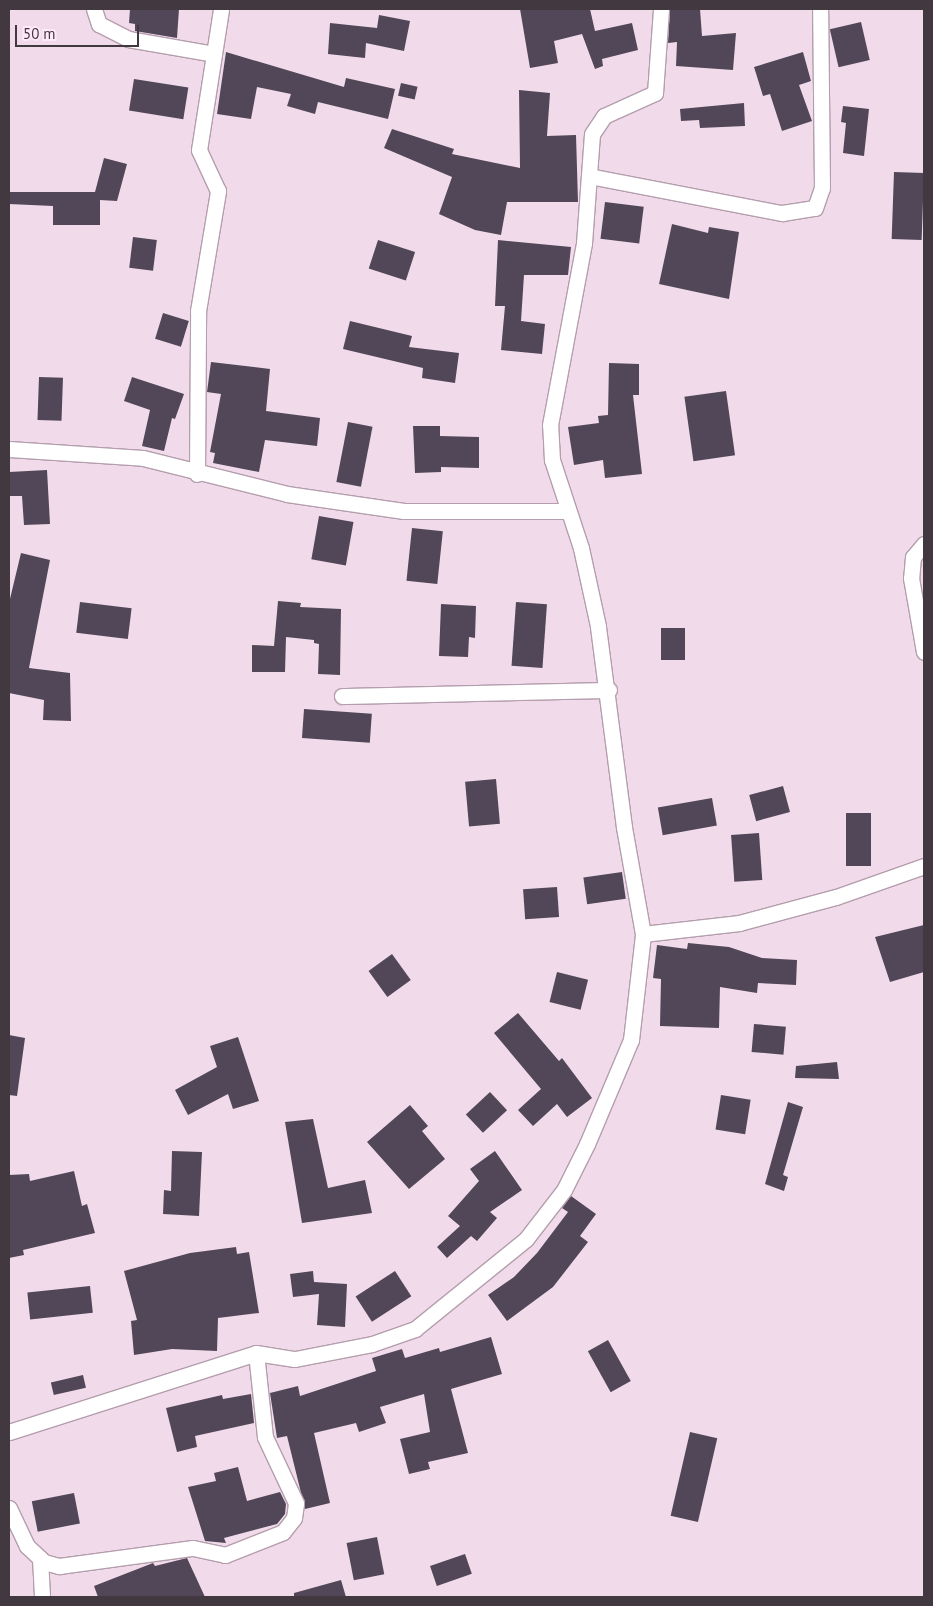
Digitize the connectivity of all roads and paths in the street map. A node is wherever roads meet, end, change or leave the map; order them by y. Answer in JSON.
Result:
{"nodes":[{"id":1,"x":94,"y":9,"type":"edge"},
{"id":2,"x":221,"y":9,"type":"edge"},
{"id":3,"x":661,"y":9,"type":"edge"},
{"id":4,"x":820,"y":9,"type":"edge"},
{"id":5,"x":214,"y":54,"type":"junction"},
{"id":6,"x":589,"y":176,"type":"junction"},
{"id":7,"x":9,"y":449,"type":"edge"},
{"id":8,"x":197,"y":474,"type":"junction"},
{"id":9,"x":568,"y":511,"type":"junction"},
{"id":10,"x":924,"y":544,"type":"edge"},
{"id":11,"x":924,"y":652,"type":"edge"},
{"id":12,"x":609,"y":690,"type":"junction"},
{"id":13,"x":342,"y":696,"type":"dead end"},
{"id":14,"x":924,"y":866,"type":"edge"},
{"id":15,"x":643,"y":934,"type":"junction"},
{"id":16,"x":256,"y":1353,"type":"junction"},
{"id":17,"x":9,"y":1432,"type":"edge"},
{"id":18,"x":9,"y":1508,"type":"edge"},
{"id":19,"x":40,"y":1558,"type":"junction"},
{"id":20,"x":42,"y":1597,"type":"edge"}],
"edges":[{"from":1,"to":5,"type":"street"},
{"from":2,"to":5,"type":"street"},
{"from":3,"to":6,"type":"street"},
{"from":4,"to":6,"type":"street"},
{"from":5,"to":8,"type":"street"},
{"from":6,"to":9,"type":"street"},
{"from":7,"to":8,"type":"street"},
{"from":8,"to":9,"type":"street"},
{"from":9,"to":12,"type":"street"},
{"from":10,"to":11,"type":"street"},
{"from":12,"to":13,"type":"street"},
{"from":12,"to":15,"type":"street"},
{"from":14,"to":15,"type":"street"},
{"from":15,"to":16,"type":"street"},
{"from":16,"to":17,"type":"street"},
{"from":16,"to":19,"type":"street"},
{"from":18,"to":19,"type":"street"},
{"from":19,"to":20,"type":"street"}]}
